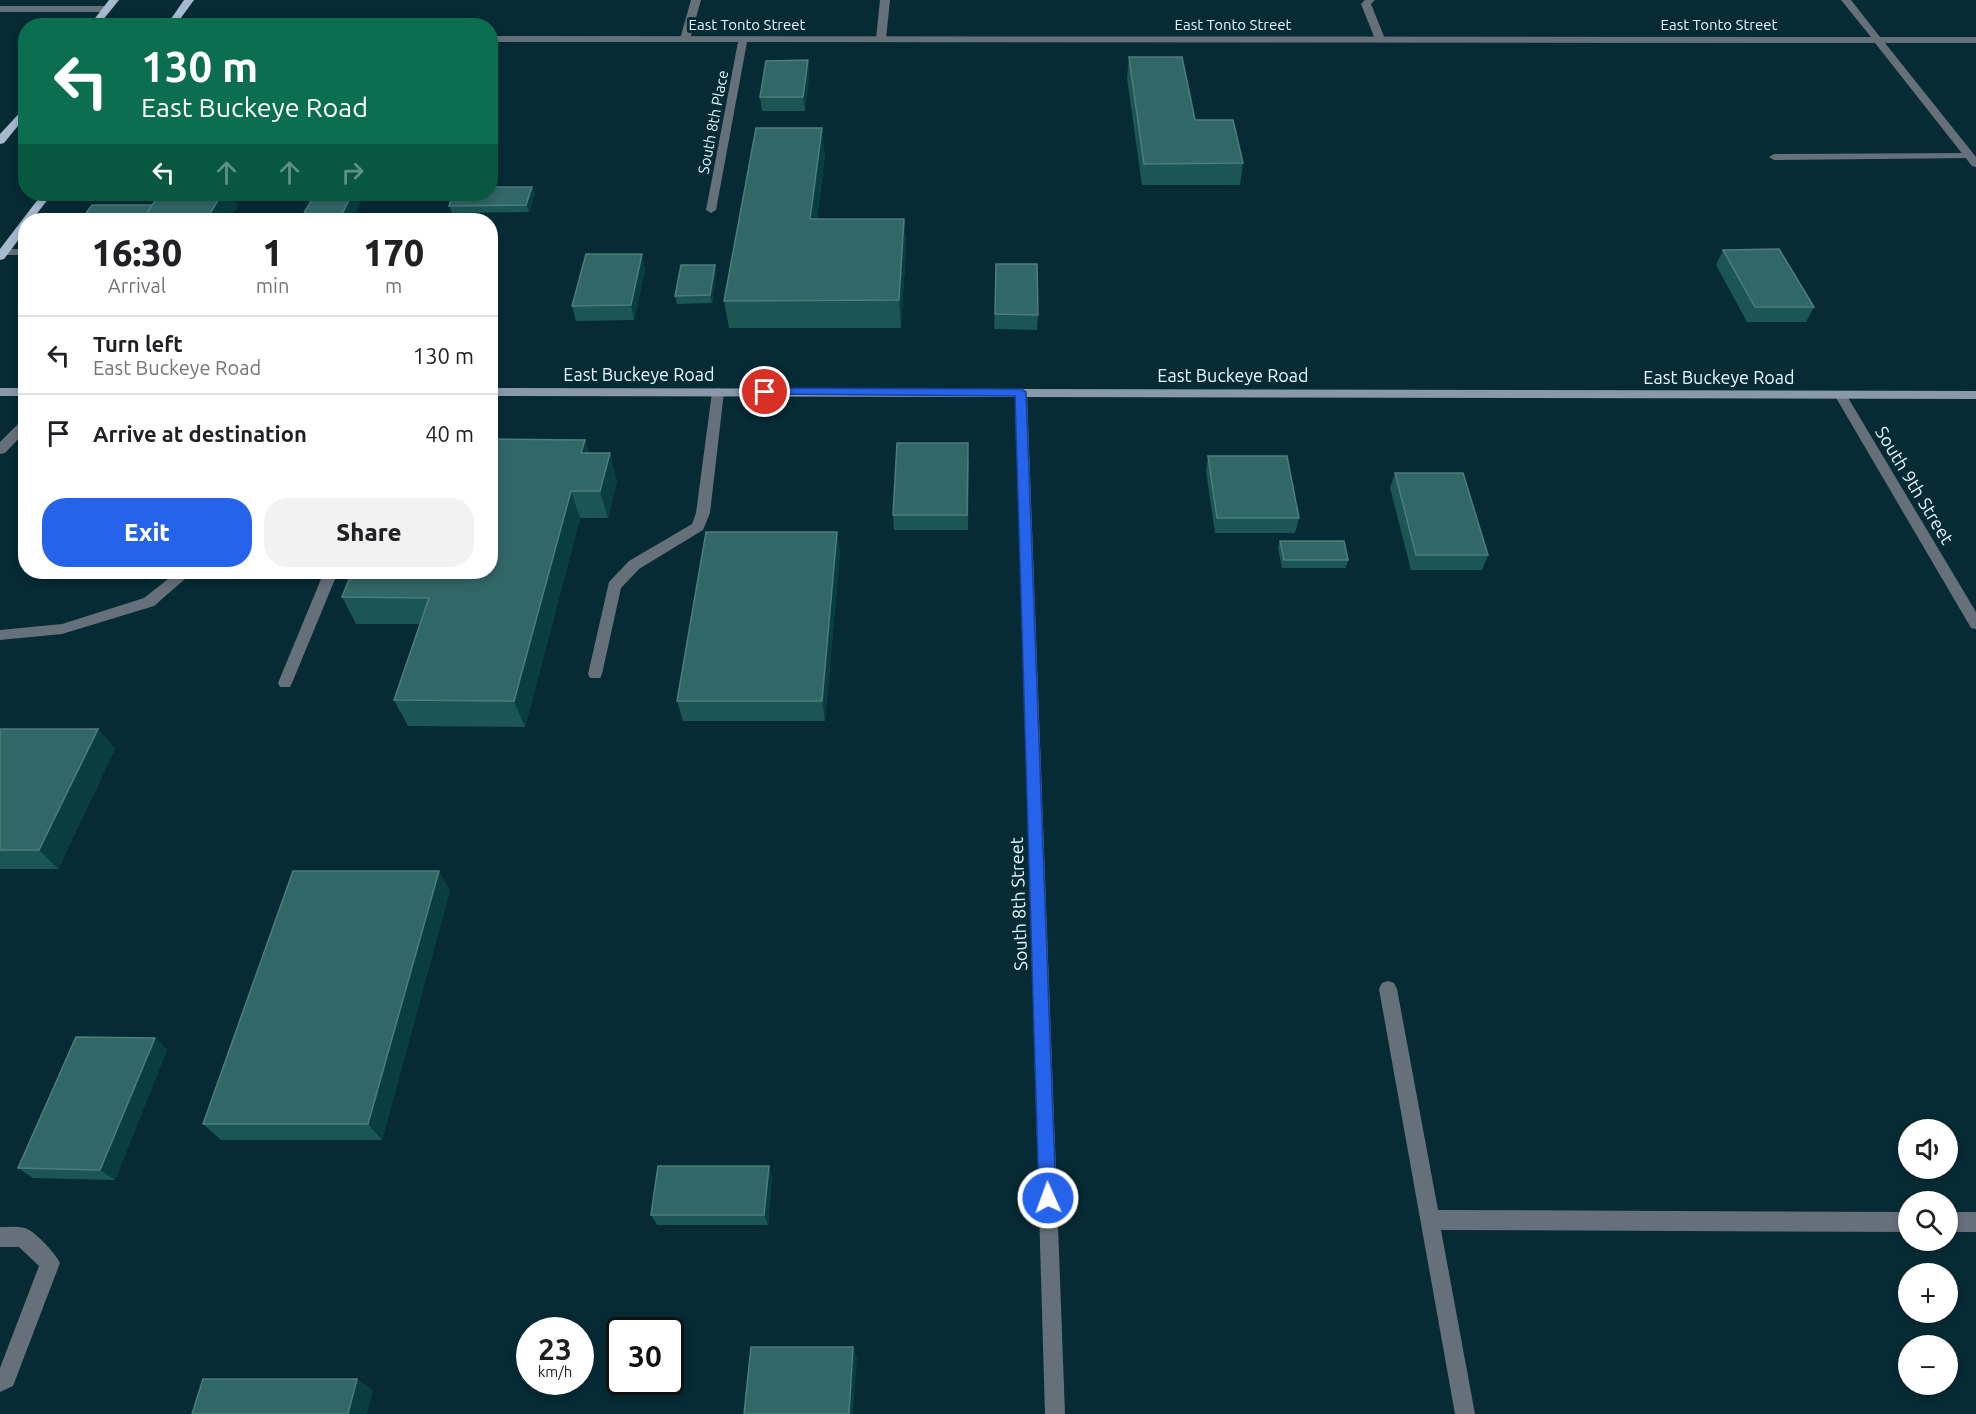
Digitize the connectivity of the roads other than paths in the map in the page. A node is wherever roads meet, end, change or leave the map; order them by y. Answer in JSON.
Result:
{"nodes":[{"id":1,"x":114,"y":0,"type":"edge"},
{"id":2,"x":189,"y":0,"type":"edge"},
{"id":3,"x":696,"y":0,"type":"edge"},
{"id":4,"x":885,"y":0,"type":"edge"},
{"id":5,"x":1370,"y":0,"type":"edge"},
{"id":6,"x":1846,"y":0,"type":"edge"},
{"id":7,"x":0,"y":9,"type":"edge"},
{"id":8,"x":106,"y":9,"type":"junction"},
{"id":9,"x":99,"y":18,"type":"edge"},
{"id":10,"x":176,"y":18,"type":"edge"},
{"id":11,"x":498,"y":39,"type":"edge"},
{"id":12,"x":685,"y":39,"type":"junction"},
{"id":13,"x":743,"y":39,"type":"junction"},
{"id":14,"x":881,"y":39,"type":"junction"},
{"id":15,"x":1380,"y":39,"type":"junction"},
{"id":16,"x":1878,"y":39,"type":"junction"},
{"id":17,"x":1976,"y":40,"type":"edge"},
{"id":18,"x":18,"y":120,"type":"edge"},
{"id":19,"x":0,"y":141,"type":"edge"},
{"id":20,"x":1774,"y":157,"type":"dead end"},
{"id":21,"x":1973,"y":160,"type":"edge"},
{"id":22,"x":42,"y":201,"type":"edge"},
{"id":23,"x":711,"y":210,"type":"dead end"},
{"id":24,"x":32,"y":213,"type":"edge"},
{"id":25,"x":18,"y":232,"type":"edge"},
{"id":26,"x":18,"y":253,"type":"edge"},
{"id":27,"x":2,"y":255,"type":"edge"},
{"id":28,"x":0,"y":392,"type":"edge"},
{"id":29,"x":18,"y":392,"type":"edge"},
{"id":30,"x":498,"y":392,"type":"edge"},
{"id":31,"x":718,"y":392,"type":"junction"},
{"id":32,"x":1021,"y":392,"type":"junction"},
{"id":33,"x":1841,"y":396,"type":"junction"},
{"id":34,"x":1976,"y":396,"type":"edge"},
{"id":35,"x":18,"y":431,"type":"edge"},
{"id":36,"x":0,"y":450,"type":"edge"},
{"id":37,"x":177,"y":579,"type":"edge"},
{"id":38,"x":328,"y":579,"type":"edge"},
{"id":39,"x":1975,"y":621,"type":"edge"},
{"id":40,"x":0,"y":635,"type":"edge"},
{"id":41,"x":595,"y":674,"type":"dead end"},
{"id":42,"x":285,"y":683,"type":"dead end"},
{"id":43,"x":1388,"y":989,"type":"dead end"},
{"id":44,"x":1430,"y":1220,"type":"junction"},
{"id":45,"x":1898,"y":1222,"type":"edge"},
{"id":46,"x":1958,"y":1222,"type":"edge"},
{"id":47,"x":1976,"y":1222,"type":"edge"},
{"id":48,"x":0,"y":1237,"type":"edge"},
{"id":49,"x":0,"y":1382,"type":"edge"},
{"id":50,"x":1055,"y":1414,"type":"edge"},
{"id":51,"x":1465,"y":1414,"type":"edge"}],
"edges":[{"from":1,"to":8,"type":"main road"},
{"from":2,"to":10,"type":"main road"},
{"from":3,"to":12,"type":"street"},
{"from":4,"to":14,"type":"street"},
{"from":5,"to":15,"type":"street"},
{"from":6,"to":16,"type":"street"},
{"from":7,"to":8,"type":"street"},
{"from":8,"to":9,"type":"main road"},
{"from":11,"to":12,"type":"street","name":"East Tonto Street"},
{"from":12,"to":13,"type":"street","name":"East Tonto Street"},
{"from":13,"to":14,"type":"street","name":"East Tonto Street"},
{"from":13,"to":23,"type":"street","name":"South 8th Place"},
{"from":14,"to":15,"type":"street","name":"East Tonto Street"},
{"from":15,"to":16,"type":"street","name":"East Tonto Street"},
{"from":16,"to":17,"type":"street","name":"East Tonto Street"},
{"from":16,"to":21,"type":"street"},
{"from":18,"to":19,"type":"main road"},
{"from":20,"to":21,"type":"street"},
{"from":22,"to":24,"type":"main road"},
{"from":25,"to":27,"type":"main road"},
{"from":26,"to":27,"type":"street"},
{"from":28,"to":29,"type":"main road"},
{"from":30,"to":31,"type":"main road","name":"East Buckeye Road"},
{"from":31,"to":32,"type":"main road","name":"East Buckeye Road"},
{"from":31,"to":41,"type":"street"},
{"from":32,"to":33,"type":"main road","name":"East Buckeye Road"},
{"from":32,"to":50,"type":"street","name":"South 8th Street"},
{"from":33,"to":34,"type":"main road","name":"East Buckeye Road"},
{"from":33,"to":39,"type":"street","name":"South 9th Street"},
{"from":35,"to":36,"type":"street"},
{"from":37,"to":40,"type":"street"},
{"from":38,"to":42,"type":"street"},
{"from":43,"to":44,"type":"street"},
{"from":44,"to":45,"type":"street"},
{"from":44,"to":51,"type":"street"},
{"from":46,"to":47,"type":"street"},
{"from":48,"to":49,"type":"street"}]}
